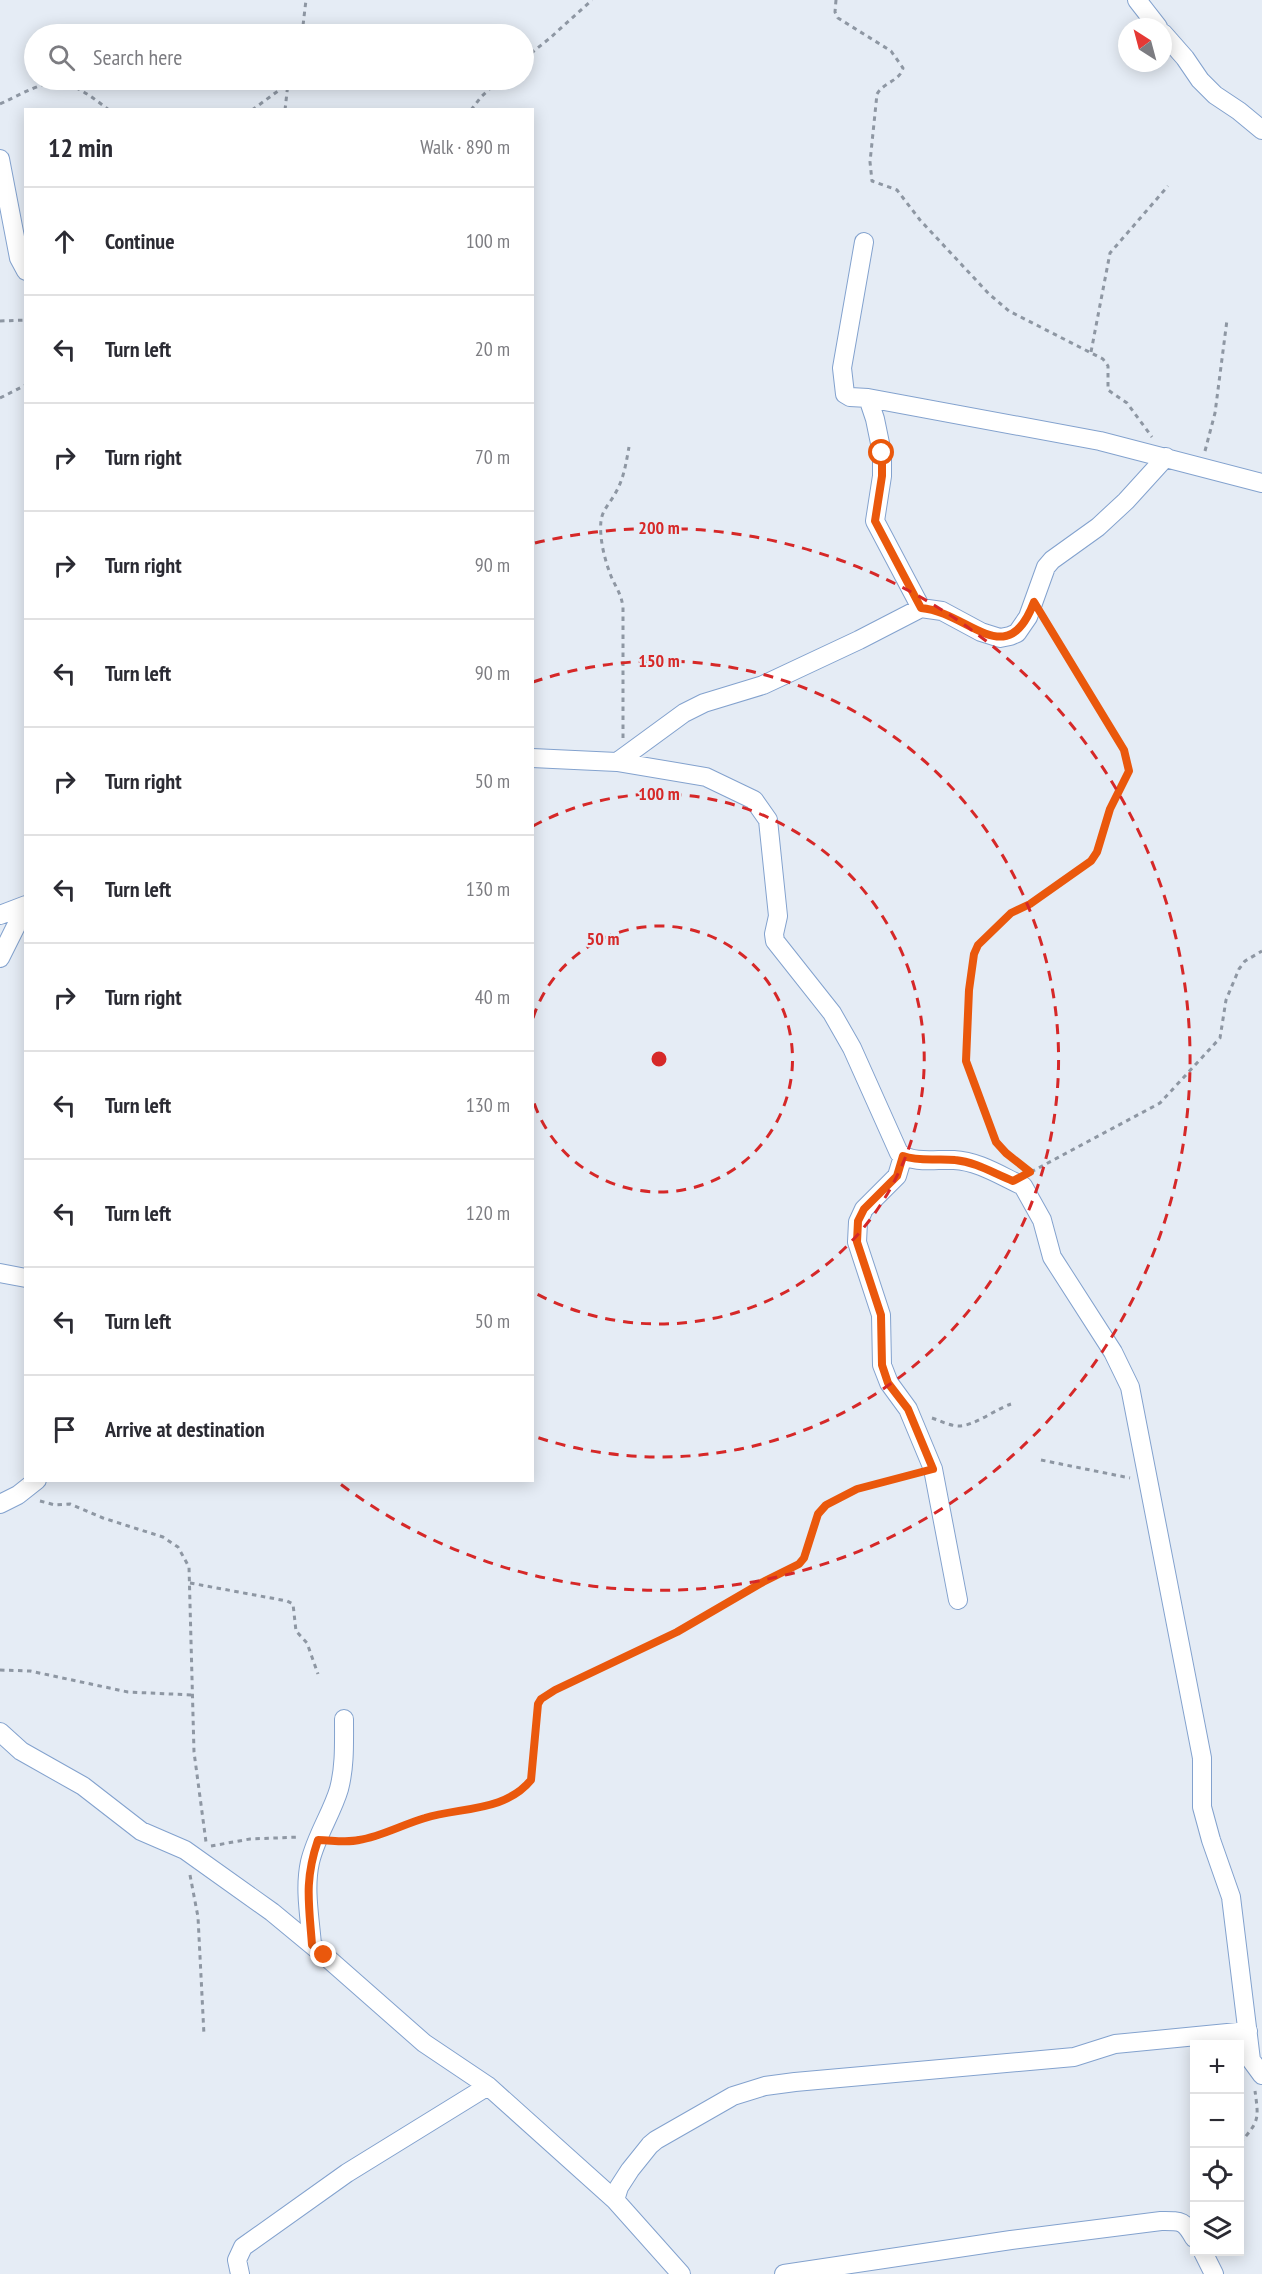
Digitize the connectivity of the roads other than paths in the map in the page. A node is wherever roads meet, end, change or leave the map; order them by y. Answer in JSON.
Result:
{"nodes":[{"id":1,"x":1137,"y":0,"type":"edge"},
{"id":2,"x":1151,"y":18,"type":"edge"},
{"id":3,"x":1172,"y":43,"type":"edge"},
{"id":4,"x":1262,"y":130,"type":"edge"},
{"id":5,"x":0,"y":159,"type":"edge"},
{"id":6,"x":864,"y":242,"type":"dead end"},
{"id":7,"x":24,"y":267,"type":"edge"},
{"id":8,"x":868,"y":398,"type":"junction"},
{"id":9,"x":1166,"y":457,"type":"junction"},
{"id":10,"x":1262,"y":483,"type":"edge"},
{"id":11,"x":921,"y":608,"type":"junction"},
{"id":12,"x":534,"y":758,"type":"edge"},
{"id":13,"x":620,"y":760,"type":"junction"},
{"id":14,"x":24,"y":906,"type":"edge"},
{"id":15,"x":0,"y":915,"type":"edge"},
{"id":16,"x":24,"y":916,"type":"edge"},
{"id":17,"x":0,"y":958,"type":"edge"},
{"id":18,"x":903,"y":1156,"type":"junction"},
{"id":19,"x":0,"y":1273,"type":"edge"},
{"id":20,"x":24,"y":1278,"type":"edge"},
{"id":21,"x":34,"y":1482,"type":"edge"},
{"id":22,"x":0,"y":1504,"type":"edge"},
{"id":23,"x":958,"y":1600,"type":"dead end"},
{"id":24,"x":344,"y":1719,"type":"dead end"},
{"id":25,"x":0,"y":1732,"type":"edge"},
{"id":26,"x":312,"y":1945,"type":"junction"},
{"id":27,"x":1248,"y":2031,"type":"junction"},
{"id":28,"x":1257,"y":2068,"type":"edge"},
{"id":29,"x":488,"y":2086,"type":"junction"},
{"id":30,"x":615,"y":2200,"type":"junction"},
{"id":31,"x":1190,"y":2230,"type":"edge"},
{"id":32,"x":1205,"y":2256,"type":"edge"},
{"id":33,"x":240,"y":2274,"type":"edge"},
{"id":34,"x":681,"y":2274,"type":"edge"},
{"id":35,"x":784,"y":2274,"type":"edge"},
{"id":36,"x":1215,"y":2274,"type":"edge"}],
"edges":[{"from":1,"to":2,"type":"street"},
{"from":3,"to":4,"type":"street"},
{"from":5,"to":7,"type":"street"},
{"from":6,"to":8,"type":"street"},
{"from":8,"to":9,"type":"street"},
{"from":8,"to":11,"type":"street"},
{"from":9,"to":10,"type":"street"},
{"from":9,"to":11,"type":"street"},
{"from":11,"to":13,"type":"street"},
{"from":12,"to":13,"type":"street"},
{"from":13,"to":18,"type":"street"},
{"from":14,"to":15,"type":"street"},
{"from":16,"to":17,"type":"street"},
{"from":18,"to":23,"type":"street"},
{"from":18,"to":27,"type":"street"},
{"from":19,"to":20,"type":"street"},
{"from":21,"to":22,"type":"street"},
{"from":24,"to":26,"type":"street"},
{"from":25,"to":26,"type":"street"},
{"from":26,"to":29,"type":"street"},
{"from":27,"to":28,"type":"street"},
{"from":27,"to":30,"type":"street"},
{"from":29,"to":30,"type":"street"},
{"from":29,"to":33,"type":"street"},
{"from":30,"to":34,"type":"street"},
{"from":31,"to":35,"type":"street"},
{"from":32,"to":36,"type":"street"}]}
